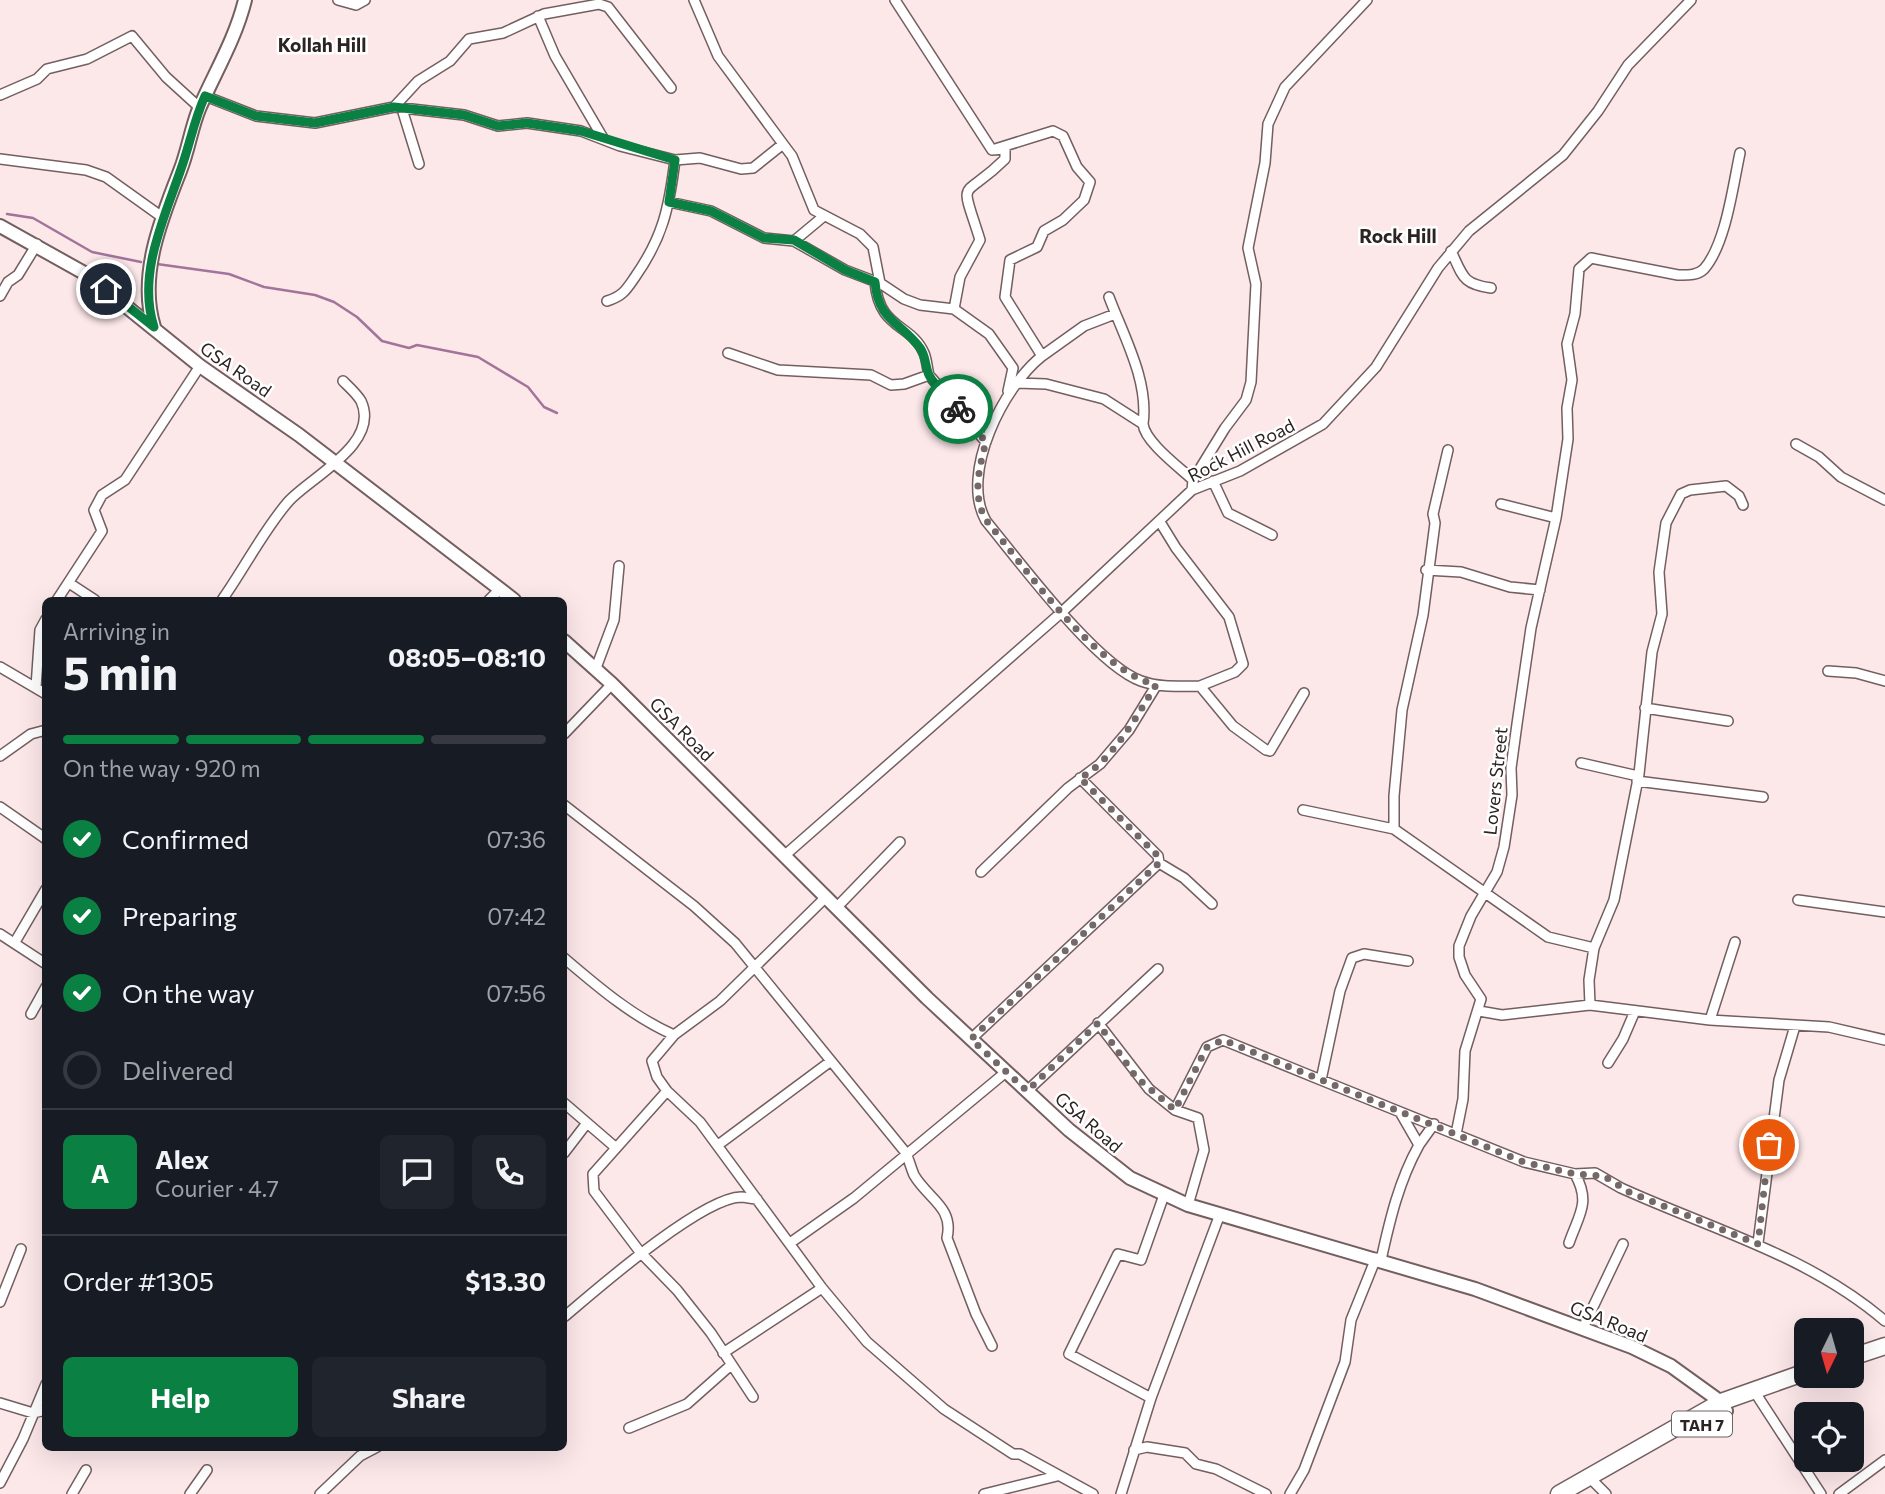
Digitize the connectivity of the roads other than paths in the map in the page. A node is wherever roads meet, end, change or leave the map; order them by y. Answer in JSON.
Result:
{"nodes":[{"id":1,"x":245,"y":0,"type":"edge"},
{"id":2,"x":338,"y":0,"type":"edge"},
{"id":3,"x":365,"y":0,"type":"edge"},
{"id":4,"x":694,"y":0,"type":"edge"},
{"id":5,"x":895,"y":0,"type":"edge"},
{"id":6,"x":1367,"y":0,"type":"edge"},
{"id":7,"x":1691,"y":0,"type":"edge"},
{"id":8,"x":538,"y":16,"type":"junction"},
{"id":9,"x":671,"y":88,"type":"dead end"},
{"id":10,"x":0,"y":95,"type":"edge"},
{"id":11,"x":202,"y":102,"type":"junction"},
{"id":12,"x":398,"y":108,"type":"junction"},
{"id":13,"x":603,"y":138,"type":"junction"},
{"id":14,"x":783,"y":144,"type":"junction"},
{"id":15,"x":992,"y":150,"type":"junction"},
{"id":16,"x":1740,"y":153,"type":"dead end"},
{"id":17,"x":0,"y":159,"type":"edge"},
{"id":18,"x":675,"y":160,"type":"junction"},
{"id":19,"x":419,"y":164,"type":"dead end"},
{"id":20,"x":669,"y":202,"type":"junction"},
{"id":21,"x":824,"y":216,"type":"junction"},
{"id":22,"x":162,"y":218,"type":"junction"},
{"id":23,"x":0,"y":226,"type":"edge"},
{"id":24,"x":794,"y":240,"type":"junction"},
{"id":25,"x":37,"y":244,"type":"junction"},
{"id":26,"x":1451,"y":251,"type":"junction"},
{"id":27,"x":4,"y":280,"type":"edge"},
{"id":28,"x":878,"y":283,"type":"junction"},
{"id":29,"x":1491,"y":288,"type":"dead end"},
{"id":30,"x":0,"y":296,"type":"edge"},
{"id":31,"x":1109,"y":297,"type":"dead end"},
{"id":32,"x":607,"y":301,"type":"dead end"},
{"id":33,"x":954,"y":309,"type":"junction"},
{"id":34,"x":1115,"y":314,"type":"junction"},
{"id":35,"x":154,"y":327,"type":"junction"},
{"id":36,"x":728,"y":353,"type":"dead end"},
{"id":37,"x":1042,"y":356,"type":"junction"},
{"id":38,"x":200,"y":366,"type":"junction"},
{"id":39,"x":929,"y":375,"type":"junction"},
{"id":40,"x":343,"y":381,"type":"dead end"},
{"id":41,"x":1017,"y":383,"type":"junction"},
{"id":42,"x":1007,"y":396,"type":"junction"},
{"id":43,"x":1143,"y":424,"type":"junction"},
{"id":44,"x":986,"y":442,"type":"junction"},
{"id":45,"x":1796,"y":444,"type":"dead end"},
{"id":46,"x":1448,"y":450,"type":"dead end"},
{"id":47,"x":337,"y":465,"type":"junction"},
{"id":48,"x":1193,"y":480,"type":"junction"},
{"id":49,"x":1213,"y":481,"type":"junction"},
{"id":50,"x":1192,"y":490,"type":"junction"},
{"id":51,"x":1885,"y":500,"type":"edge"},
{"id":52,"x":1501,"y":504,"type":"dead end"},
{"id":53,"x":1743,"y":505,"type":"dead end"},
{"id":54,"x":1556,"y":518,"type":"junction"},
{"id":55,"x":1160,"y":522,"type":"junction"},
{"id":56,"x":1272,"y":535,"type":"dead end"},
{"id":57,"x":619,"y":566,"type":"dead end"},
{"id":58,"x":1426,"y":570,"type":"junction"},
{"id":59,"x":69,"y":583,"type":"junction"},
{"id":60,"x":500,"y":589,"type":"junction"},
{"id":61,"x":1540,"y":590,"type":"junction"},
{"id":62,"x":59,"y":597,"type":"edge"},
{"id":63,"x":90,"y":597,"type":"edge"},
{"id":64,"x":224,"y":597,"type":"edge"},
{"id":65,"x":492,"y":597,"type":"edge"},
{"id":66,"x":510,"y":597,"type":"edge"},
{"id":67,"x":1062,"y":612,"type":"junction"},
{"id":68,"x":42,"y":627,"type":"edge"},
{"id":69,"x":567,"y":644,"type":"edge"},
{"id":70,"x":0,"y":667,"type":"edge"},
{"id":71,"x":596,"y":668,"type":"junction"},
{"id":72,"x":1828,"y":671,"type":"dead end"},
{"id":73,"x":1885,"y":681,"type":"edge"},
{"id":74,"x":612,"y":684,"type":"junction"},
{"id":75,"x":1156,"y":685,"type":"junction"},
{"id":76,"x":1200,"y":686,"type":"junction"},
{"id":77,"x":36,"y":687,"type":"junction"},
{"id":78,"x":42,"y":691,"type":"edge"},
{"id":79,"x":1304,"y":693,"type":"dead end"},
{"id":80,"x":1645,"y":708,"type":"junction"},
{"id":81,"x":1728,"y":721,"type":"dead end"},
{"id":82,"x":42,"y":731,"type":"edge"},
{"id":83,"x":567,"y":731,"type":"edge"},
{"id":84,"x":0,"y":756,"type":"edge"},
{"id":85,"x":1581,"y":763,"type":"dead end"},
{"id":86,"x":1080,"y":778,"type":"junction"},
{"id":87,"x":1638,"y":779,"type":"junction"},
{"id":88,"x":1763,"y":797,"type":"dead end"},
{"id":89,"x":0,"y":807,"type":"edge"},
{"id":90,"x":567,"y":807,"type":"edge"},
{"id":91,"x":1303,"y":810,"type":"dead end"},
{"id":92,"x":1394,"y":829,"type":"junction"},
{"id":93,"x":42,"y":836,"type":"edge"},
{"id":94,"x":900,"y":842,"type":"dead end"},
{"id":95,"x":785,"y":856,"type":"junction"},
{"id":96,"x":1159,"y":863,"type":"junction"},
{"id":97,"x":981,"y":872,"type":"dead end"},
{"id":98,"x":1485,"y":891,"type":"junction"},
{"id":99,"x":42,"y":896,"type":"edge"},
{"id":100,"x":826,"y":897,"type":"junction"},
{"id":101,"x":1798,"y":900,"type":"dead end"},
{"id":102,"x":1212,"y":904,"type":"dead end"},
{"id":103,"x":837,"y":907,"type":"junction"},
{"id":104,"x":1885,"y":912,"type":"edge"},
{"id":105,"x":0,"y":934,"type":"edge"},
{"id":106,"x":15,"y":942,"type":"junction"},
{"id":107,"x":1735,"y":942,"type":"dead end"},
{"id":108,"x":1594,"y":948,"type":"junction"},
{"id":109,"x":42,"y":961,"type":"edge"},
{"id":110,"x":567,"y":961,"type":"edge"},
{"id":111,"x":1408,"y":961,"type":"dead end"},
{"id":112,"x":755,"y":968,"type":"junction"},
{"id":113,"x":1158,"y":969,"type":"dead end"},
{"id":114,"x":42,"y":994,"type":"edge"},
{"id":115,"x":1590,"y":1006,"type":"junction"},
{"id":116,"x":1635,"y":1010,"type":"junction"},
{"id":117,"x":1479,"y":1012,"type":"junction"},
{"id":118,"x":31,"y":1014,"type":"dead end"},
{"id":119,"x":1710,"y":1020,"type":"junction"},
{"id":120,"x":1098,"y":1023,"type":"junction"},
{"id":121,"x":1795,"y":1026,"type":"junction"},
{"id":122,"x":674,"y":1035,"type":"junction"},
{"id":123,"x":971,"y":1039,"type":"junction"},
{"id":124,"x":1885,"y":1040,"type":"edge"},
{"id":125,"x":831,"y":1060,"type":"junction"},
{"id":126,"x":1608,"y":1063,"type":"dead end"},
{"id":127,"x":1006,"y":1072,"type":"junction"},
{"id":128,"x":1321,"y":1080,"type":"junction"},
{"id":129,"x":667,"y":1091,"type":"junction"},
{"id":130,"x":1027,"y":1091,"type":"junction"},
{"id":131,"x":567,"y":1106,"type":"edge"},
{"id":132,"x":1175,"y":1110,"type":"junction"},
{"id":133,"x":1400,"y":1112,"type":"junction"},
{"id":134,"x":587,"y":1123,"type":"junction"},
{"id":135,"x":1434,"y":1124,"type":"junction"},
{"id":136,"x":1456,"y":1134,"type":"junction"},
{"id":137,"x":718,"y":1145,"type":"junction"},
{"id":138,"x":1419,"y":1145,"type":"junction"},
{"id":139,"x":615,"y":1147,"type":"junction"},
{"id":140,"x":567,"y":1149,"type":"edge"},
{"id":141,"x":906,"y":1153,"type":"junction"},
{"id":142,"x":1575,"y":1174,"type":"junction"},
{"id":143,"x":748,"y":1187,"type":"junction"},
{"id":144,"x":1164,"y":1195,"type":"junction"},
{"id":145,"x":739,"y":1197,"type":"junction"},
{"id":146,"x":757,"y":1199,"type":"junction"},
{"id":147,"x":1188,"y":1205,"type":"junction"},
{"id":148,"x":1220,"y":1214,"type":"junction"},
{"id":149,"x":790,"y":1243,"type":"junction"},
{"id":150,"x":1569,"y":1243,"type":"dead end"},
{"id":151,"x":1623,"y":1244,"type":"dead end"},
{"id":152,"x":1758,"y":1244,"type":"junction"},
{"id":153,"x":21,"y":1249,"type":"dead end"},
{"id":154,"x":640,"y":1252,"type":"junction"},
{"id":155,"x":1379,"y":1259,"type":"junction"},
{"id":156,"x":822,"y":1288,"type":"junction"},
{"id":157,"x":0,"y":1302,"type":"edge"},
{"id":158,"x":567,"y":1314,"type":"edge"},
{"id":159,"x":1885,"y":1321,"type":"edge"},
{"id":160,"x":1583,"y":1328,"type":"junction"},
{"id":161,"x":992,"y":1346,"type":"dead end"},
{"id":162,"x":1885,"y":1346,"type":"edge"},
{"id":163,"x":723,"y":1353,"type":"junction"},
{"id":164,"x":1864,"y":1353,"type":"edge"},
{"id":165,"x":1885,"y":1354,"type":"edge"},
{"id":166,"x":1864,"y":1360,"type":"edge"},
{"id":167,"x":731,"y":1366,"type":"junction"},
{"id":168,"x":1794,"y":1376,"type":"edge"},
{"id":169,"x":1794,"y":1383,"type":"edge"},
{"id":170,"x":42,"y":1393,"type":"edge"},
{"id":171,"x":1758,"y":1396,"type":"junction"},
{"id":172,"x":753,"y":1397,"type":"dead end"},
{"id":173,"x":1152,"y":1398,"type":"junction"},
{"id":174,"x":0,"y":1403,"type":"edge"},
{"id":175,"x":1723,"y":1406,"type":"junction"},
{"id":176,"x":42,"y":1411,"type":"edge"},
{"id":177,"x":33,"y":1413,"type":"junction"},
{"id":178,"x":629,"y":1428,"type":"dead end"},
{"id":179,"x":1134,"y":1450,"type":"junction"},
{"id":180,"x":369,"y":1451,"type":"edge"},
{"id":181,"x":1885,"y":1460,"type":"edge"},
{"id":182,"x":86,"y":1469,"type":"dead end"},
{"id":183,"x":206,"y":1470,"type":"dead end"},
{"id":184,"x":1057,"y":1476,"type":"junction"},
{"id":185,"x":1594,"y":1482,"type":"junction"},
{"id":186,"x":0,"y":1483,"type":"edge"},
{"id":187,"x":72,"y":1494,"type":"edge"},
{"id":188,"x":190,"y":1494,"type":"edge"},
{"id":189,"x":320,"y":1494,"type":"edge"},
{"id":190,"x":984,"y":1494,"type":"edge"},
{"id":191,"x":1093,"y":1494,"type":"edge"},
{"id":192,"x":1121,"y":1494,"type":"edge"},
{"id":193,"x":1266,"y":1494,"type":"edge"},
{"id":194,"x":1290,"y":1494,"type":"edge"},
{"id":195,"x":1559,"y":1494,"type":"edge"},
{"id":196,"x":1575,"y":1494,"type":"edge"},
{"id":197,"x":1606,"y":1494,"type":"edge"},
{"id":198,"x":1821,"y":1494,"type":"edge"},
{"id":199,"x":1839,"y":1494,"type":"edge"}],
"edges":[{"from":1,"to":11,"type":"street"},
{"from":2,"to":3,"type":"street"},
{"from":4,"to":14,"type":"street"},
{"from":5,"to":15,"type":"street"},
{"from":6,"to":48,"type":"street"},
{"from":7,"to":26,"type":"street","name":"Rock Hill Road"},
{"from":8,"to":9,"type":"street"},
{"from":8,"to":12,"type":"street"},
{"from":8,"to":13,"type":"street"},
{"from":10,"to":11,"type":"street"},
{"from":11,"to":12,"type":"street"},
{"from":11,"to":22,"type":"street"},
{"from":12,"to":13,"type":"street"},
{"from":12,"to":19,"type":"street"},
{"from":13,"to":18,"type":"street"},
{"from":14,"to":18,"type":"street"},
{"from":14,"to":21,"type":"street"},
{"from":15,"to":33,"type":"street"},
{"from":15,"to":37,"type":"street"},
{"from":16,"to":54,"type":"street","name":"Lovers Street"},
{"from":17,"to":22,"type":"street"},
{"from":18,"to":20,"type":"street"},
{"from":20,"to":24,"type":"street"},
{"from":20,"to":32,"type":"street"},
{"from":21,"to":24,"type":"street"},
{"from":21,"to":28,"type":"street"},
{"from":22,"to":35,"type":"street"},
{"from":23,"to":25,"type":"street","name":"GSA Road"},
{"from":24,"to":28,"type":"street"},
{"from":25,"to":27,"type":"street"},
{"from":25,"to":35,"type":"street","name":"GSA Road"},
{"from":26,"to":29,"type":"street"},
{"from":26,"to":49,"type":"street","name":"Rock Hill Road"},
{"from":27,"to":30,"type":"street"},
{"from":28,"to":33,"type":"street"},
{"from":28,"to":39,"type":"street"},
{"from":31,"to":34,"type":"street"},
{"from":33,"to":42,"type":"street"},
{"from":34,"to":37,"type":"street"},
{"from":34,"to":43,"type":"street"},
{"from":35,"to":38,"type":"street","name":"GSA Road"},
{"from":36,"to":39,"type":"street"},
{"from":37,"to":41,"type":"street"},
{"from":38,"to":47,"type":"street","name":"GSA Road"},
{"from":38,"to":59,"type":"street"},
{"from":39,"to":44,"type":"street"},
{"from":40,"to":47,"type":"street"},
{"from":41,"to":42,"type":"street"},
{"from":41,"to":43,"type":"street"},
{"from":42,"to":44,"type":"street"},
{"from":43,"to":48,"type":"street"},
{"from":44,"to":67,"type":"street"},
{"from":45,"to":51,"type":"street"},
{"from":46,"to":58,"type":"street"},
{"from":47,"to":60,"type":"street","name":"GSA Road"},
{"from":47,"to":64,"type":"street"},
{"from":48,"to":50,"type":"street"},
{"from":49,"to":50,"type":"street","name":"Rock Hill Road"},
{"from":49,"to":56,"type":"street"},
{"from":50,"to":55,"type":"street","name":"Rock Hill Road"},
{"from":52,"to":54,"type":"street"},
{"from":53,"to":80,"type":"street"},
{"from":54,"to":61,"type":"street","name":"Lovers Street"},
{"from":55,"to":67,"type":"street","name":"Rock Hill Road"},
{"from":55,"to":76,"type":"street"},
{"from":57,"to":71,"type":"street"},
{"from":58,"to":61,"type":"street"},
{"from":58,"to":92,"type":"street"},
{"from":59,"to":62,"type":"street"},
{"from":59,"to":63,"type":"street"},
{"from":60,"to":65,"type":"street"},
{"from":60,"to":66,"type":"street","name":"GSA Road"},
{"from":61,"to":98,"type":"street","name":"Lovers Street"},
{"from":67,"to":75,"type":"street"},
{"from":67,"to":95,"type":"street","name":"Rock Hill Road"},
{"from":68,"to":77,"type":"street"},
{"from":69,"to":71,"type":"street","name":"GSA Road"},
{"from":70,"to":77,"type":"street"},
{"from":71,"to":74,"type":"street","name":"GSA Road"},
{"from":72,"to":73,"type":"street"},
{"from":74,"to":83,"type":"street"},
{"from":74,"to":95,"type":"street","name":"GSA Road"},
{"from":75,"to":76,"type":"street"},
{"from":75,"to":86,"type":"street"},
{"from":76,"to":79,"type":"street"},
{"from":77,"to":78,"type":"street"},
{"from":80,"to":81,"type":"street"},
{"from":80,"to":87,"type":"street"},
{"from":82,"to":84,"type":"street"},
{"from":85,"to":87,"type":"street"},
{"from":86,"to":96,"type":"street"},
{"from":86,"to":97,"type":"street"},
{"from":87,"to":88,"type":"street"},
{"from":87,"to":108,"type":"street"},
{"from":89,"to":93,"type":"street"},
{"from":90,"to":112,"type":"street"},
{"from":91,"to":92,"type":"street"},
{"from":92,"to":98,"type":"street"},
{"from":94,"to":103,"type":"street"},
{"from":95,"to":100,"type":"street","name":"GSA Road"},
{"from":96,"to":102,"type":"street"},
{"from":96,"to":123,"type":"street"},
{"from":98,"to":108,"type":"street"},
{"from":98,"to":117,"type":"street","name":"Lovers Street"},
{"from":99,"to":106,"type":"street"},
{"from":100,"to":103,"type":"street","name":"GSA Road"},
{"from":100,"to":112,"type":"street"},
{"from":101,"to":104,"type":"street"},
{"from":103,"to":123,"type":"street","name":"GSA Road"},
{"from":105,"to":106,"type":"street"},
{"from":106,"to":109,"type":"street"},
{"from":107,"to":119,"type":"street"},
{"from":108,"to":115,"type":"street"},
{"from":110,"to":122,"type":"street"},
{"from":111,"to":128,"type":"street"},
{"from":112,"to":122,"type":"street"},
{"from":112,"to":125,"type":"street"},
{"from":113,"to":120,"type":"street"},
{"from":114,"to":118,"type":"street"},
{"from":115,"to":116,"type":"street"},
{"from":115,"to":117,"type":"street"},
{"from":116,"to":119,"type":"street"},
{"from":116,"to":126,"type":"street"},
{"from":117,"to":136,"type":"street"},
{"from":119,"to":121,"type":"street"},
{"from":120,"to":130,"type":"street"},
{"from":120,"to":132,"type":"street"},
{"from":121,"to":124,"type":"street"},
{"from":121,"to":152,"type":"street"},
{"from":122,"to":129,"type":"street"},
{"from":123,"to":127,"type":"street","name":"GSA Road"},
{"from":125,"to":137,"type":"street"},
{"from":125,"to":141,"type":"street"},
{"from":127,"to":130,"type":"street","name":"GSA Road"},
{"from":127,"to":141,"type":"street"},
{"from":128,"to":132,"type":"street"},
{"from":128,"to":133,"type":"street"},
{"from":129,"to":137,"type":"street"},
{"from":129,"to":139,"type":"street"},
{"from":130,"to":144,"type":"street","name":"GSA Road"},
{"from":131,"to":134,"type":"street"},
{"from":132,"to":147,"type":"street"},
{"from":133,"to":135,"type":"street"},
{"from":133,"to":138,"type":"street"},
{"from":134,"to":139,"type":"street"},
{"from":134,"to":140,"type":"street"},
{"from":135,"to":136,"type":"street"},
{"from":135,"to":138,"type":"street"},
{"from":136,"to":142,"type":"street"},
{"from":137,"to":143,"type":"street"},
{"from":138,"to":155,"type":"street"},
{"from":139,"to":154,"type":"street"},
{"from":141,"to":149,"type":"street"},
{"from":141,"to":161,"type":"street"},
{"from":142,"to":150,"type":"street"},
{"from":142,"to":152,"type":"street"},
{"from":143,"to":145,"type":"street"},
{"from":143,"to":146,"type":"street"},
{"from":144,"to":147,"type":"street","name":"GSA Road"},
{"from":144,"to":173,"type":"street"},
{"from":145,"to":146,"type":"street"},
{"from":145,"to":154,"type":"street"},
{"from":146,"to":149,"type":"street"},
{"from":147,"to":148,"type":"street","name":"GSA Road"},
{"from":148,"to":155,"type":"street","name":"GSA Road"},
{"from":148,"to":173,"type":"street"},
{"from":149,"to":156,"type":"street"},
{"from":151,"to":160,"type":"street"},
{"from":152,"to":159,"type":"street"},
{"from":153,"to":157,"type":"street"},
{"from":154,"to":158,"type":"street"},
{"from":154,"to":163,"type":"street"},
{"from":155,"to":160,"type":"street","name":"GSA Road"},
{"from":155,"to":194,"type":"street"},
{"from":156,"to":163,"type":"street"},
{"from":156,"to":184,"type":"street"},
{"from":160,"to":175,"type":"street","name":"GSA Road"},
{"from":162,"to":164,"type":"highway"},
{"from":163,"to":167,"type":"street"},
{"from":165,"to":166,"type":"highway"},
{"from":167,"to":172,"type":"street"},
{"from":167,"to":178,"type":"street"},
{"from":168,"to":175,"type":"highway","number":"TAH 7"},
{"from":169,"to":171,"type":"highway","number":"TAH 7"},
{"from":170,"to":177,"type":"street"},
{"from":171,"to":175,"type":"highway","number":"TAH 7"},
{"from":171,"to":198,"type":"street"},
{"from":173,"to":179,"type":"street"},
{"from":174,"to":177,"type":"street"},
{"from":175,"to":185,"type":"highway","number":"TAH 7"},
{"from":175,"to":195,"type":"highway","number":"TAH 7"},
{"from":176,"to":177,"type":"street"},
{"from":177,"to":186,"type":"street"},
{"from":179,"to":192,"type":"street"},
{"from":179,"to":193,"type":"street"},
{"from":180,"to":189,"type":"street"},
{"from":181,"to":199,"type":"street"},
{"from":182,"to":187,"type":"street"},
{"from":183,"to":188,"type":"street"},
{"from":184,"to":190,"type":"street"},
{"from":184,"to":191,"type":"street"},
{"from":185,"to":196,"type":"highway","number":"TAH 7"},
{"from":185,"to":197,"type":"street"}]}
